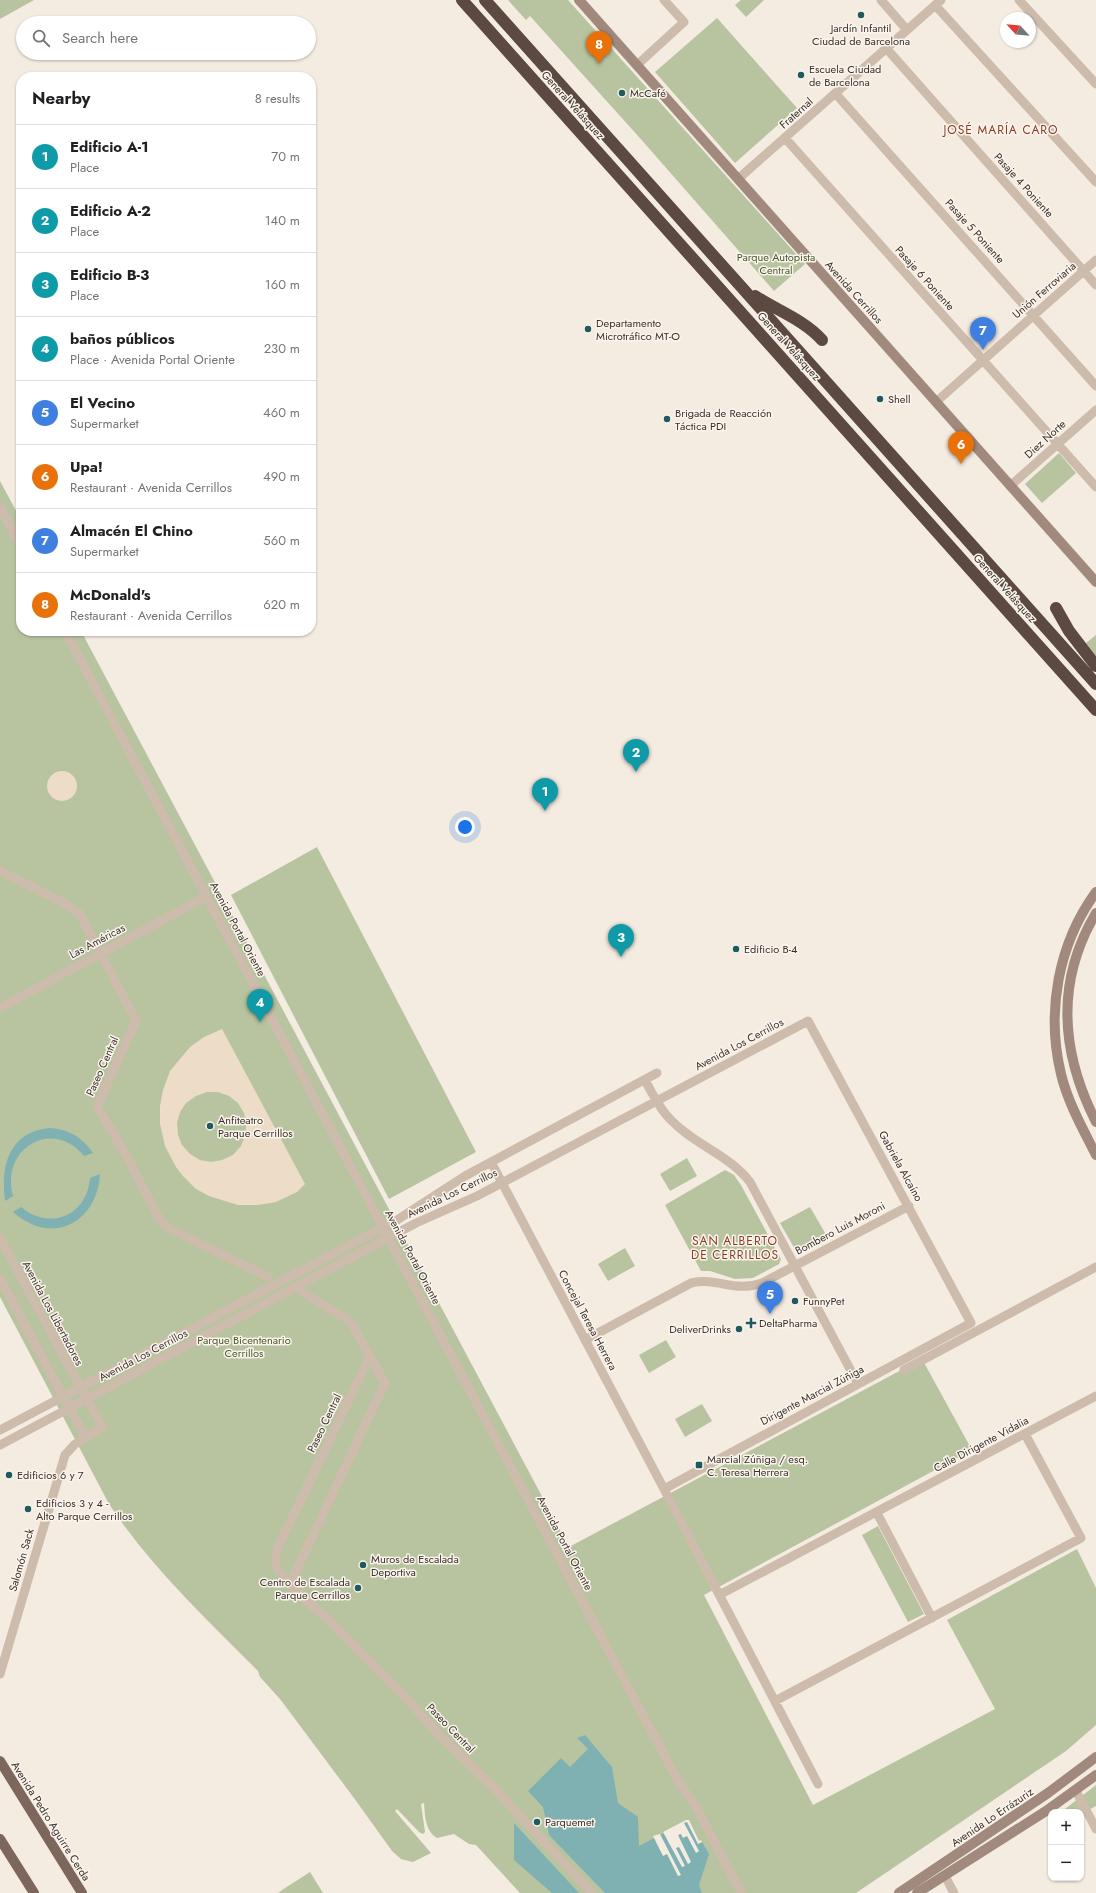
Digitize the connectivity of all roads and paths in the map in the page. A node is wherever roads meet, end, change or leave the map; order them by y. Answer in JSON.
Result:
{"nodes":[{"id":1,"x":462,"y":0,"type":"edge"},
{"id":2,"x":485,"y":0,"type":"edge"},
{"id":3,"x":579,"y":0,"type":"edge"},
{"id":4,"x":664,"y":0,"type":"edge"},
{"id":5,"x":1019,"y":0,"type":"edge"},
{"id":6,"x":884,"y":1,"type":"edge"},
{"id":7,"x":938,"y":2,"type":"edge"},
{"id":8,"x":907,"y":30,"type":"junction"},
{"id":9,"x":886,"y":48,"type":"junction"},
{"id":10,"x":637,"y":65,"type":"junction"},
{"id":11,"x":1096,"y":84,"type":"edge"},
{"id":12,"x":835,"y":93,"type":"junction"},
{"id":13,"x":785,"y":138,"type":"junction"},
{"id":14,"x":738,"y":179,"type":"junction"},
{"id":15,"x":1096,"y":182,"type":"edge"},
{"id":16,"x":1096,"y":260,"type":"edge"},
{"id":17,"x":1084,"y":271,"type":"junction"},
{"id":18,"x":740,"y":285,"type":"junction"},
{"id":19,"x":1096,"y":285,"type":"edge"},
{"id":20,"x":1034,"y":315,"type":"junction"},
{"id":21,"x":822,"y":340,"type":"dead end"},
{"id":22,"x":983,"y":360,"type":"junction"},
{"id":23,"x":1096,"y":386,"type":"edge"},
{"id":24,"x":936,"y":402,"type":"junction"},
{"id":25,"x":1096,"y":410,"type":"edge"},
{"id":26,"x":1058,"y":444,"type":"junction"},
{"id":27,"x":1010,"y":486,"type":"junction"},
{"id":28,"x":1096,"y":487,"type":"edge"},
{"id":29,"x":0,"y":507,"type":"edge"},
{"id":30,"x":16,"y":537,"type":"edge"},
{"id":31,"x":1096,"y":582,"type":"edge"},
{"id":32,"x":1056,"y":608,"type":"dead end"},
{"id":33,"x":68,"y":636,"type":"edge"},
{"id":34,"x":1096,"y":666,"type":"edge"},
{"id":35,"x":1096,"y":684,"type":"edge"},
{"id":36,"x":1096,"y":710,"type":"edge"},
{"id":37,"x":0,"y":871,"type":"edge"},
{"id":38,"x":1096,"y":892,"type":"edge"},
{"id":39,"x":207,"y":896,"type":"junction"},
{"id":40,"x":1096,"y":913,"type":"edge"},
{"id":41,"x":101,"y":952,"type":"junction"},
{"id":42,"x":0,"y":1008,"type":"edge"},
{"id":43,"x":808,"y":1021,"type":"joint"},
{"id":44,"x":657,"y":1073,"type":"dead end"},
{"id":45,"x":645,"y":1080,"type":"junction"},
{"id":46,"x":656,"y":1101,"type":"junction"},
{"id":47,"x":1096,"y":1122,"type":"edge"},
{"id":48,"x":1096,"y":1155,"type":"edge"},
{"id":49,"x":491,"y":1162,"type":"junction"},
{"id":50,"x":501,"y":1183,"type":"junction"},
{"id":51,"x":909,"y":1206,"type":"junction"},
{"id":52,"x":383,"y":1228,"type":"junction"},
{"id":53,"x":0,"y":1238,"type":"edge"},
{"id":54,"x":389,"y":1238,"type":"junction"},
{"id":55,"x":795,"y":1266,"type":"junction"},
{"id":56,"x":1096,"y":1267,"type":"edge"},
{"id":57,"x":268,"y":1277,"type":"dead end"},
{"id":58,"x":0,"y":1279,"type":"edge"},
{"id":59,"x":302,"y":1292,"type":"dead end"},
{"id":60,"x":971,"y":1323,"type":"joint"},
{"id":61,"x":585,"y":1340,"type":"junction"},
{"id":62,"x":370,"y":1358,"type":"junction"},
{"id":63,"x":904,"y":1370,"type":"dead end"},
{"id":64,"x":858,"y":1384,"type":"junction"},
{"id":65,"x":80,"y":1387,"type":"junction"},
{"id":66,"x":1096,"y":1396,"type":"edge"},
{"id":67,"x":62,"y":1397,"type":"junction"},
{"id":68,"x":87,"y":1398,"type":"junction"},
{"id":69,"x":68,"y":1408,"type":"junction"},
{"id":70,"x":101,"y":1424,"type":"joint"},
{"id":71,"x":0,"y":1430,"type":"edge"},
{"id":72,"x":1025,"y":1434,"type":"junction"},
{"id":73,"x":85,"y":1437,"type":"junction"},
{"id":74,"x":0,"y":1445,"type":"edge"},
{"id":75,"x":664,"y":1489,"type":"junction"},
{"id":76,"x":877,"y":1513,"type":"junction"},
{"id":77,"x":290,"y":1584,"type":"junction"},
{"id":78,"x":720,"y":1595,"type":"junction"},
{"id":79,"x":932,"y":1618,"type":"junction"},
{"id":80,"x":0,"y":1674,"type":"edge"},
{"id":81,"x":775,"y":1701,"type":"junction"},
{"id":82,"x":1096,"y":1757,"type":"edge"},
{"id":83,"x":0,"y":1761,"type":"edge"},
{"id":84,"x":1096,"y":1775,"type":"edge"},
{"id":85,"x":818,"y":1784,"type":"dead end"},
{"id":86,"x":1076,"y":1791,"type":"junction"},
{"id":87,"x":1092,"y":1811,"type":"edge"},
{"id":88,"x":1096,"y":1829,"type":"edge"},
{"id":89,"x":0,"y":1839,"type":"edge"},
{"id":90,"x":945,"y":1876,"type":"junction"},
{"id":91,"x":34,"y":1893,"type":"edge"},
{"id":92,"x":82,"y":1893,"type":"edge"},
{"id":93,"x":592,"y":1893,"type":"edge"},
{"id":94,"x":740,"y":1893,"type":"edge"},
{"id":95,"x":899,"y":1893,"type":"edge"},
{"id":96,"x":918,"y":1893,"type":"edge"},
{"id":97,"x":954,"y":1893,"type":"edge"}],
"edges":[{"from":1,"to":36,"type":"highway","name":"General Velásquez"},
{"from":2,"to":18,"type":"highway","name":"General Velásquez"},
{"from":3,"to":10,"type":"main road","name":"Avenida Cerrillos"},
{"from":4,"to":10,"type":"street"},
{"from":5,"to":11,"type":"street"},
{"from":6,"to":8,"type":"street"},
{"from":7,"to":8,"type":"street","name":"Fraternal"},
{"from":7,"to":15,"type":"street"},
{"from":8,"to":9,"type":"street","name":"Fraternal"},
{"from":9,"to":12,"type":"street","name":"Fraternal"},
{"from":9,"to":17,"type":"street","name":"Pasaje 4 Poniente"},
{"from":10,"to":14,"type":"main road","name":"Avenida Cerrillos"},
{"from":12,"to":13,"type":"street","name":"Fraternal"},
{"from":12,"to":20,"type":"street","name":"Pasaje 5 Poniente"},
{"from":13,"to":14,"type":"street","name":"Fraternal"},
{"from":13,"to":22,"type":"street","name":"Pasaje 6 Poniente"},
{"from":14,"to":24,"type":"main road","name":"Avenida Cerrillos"},
{"from":16,"to":17,"type":"street","name":"Unión Ferroviaria"},
{"from":17,"to":19,"type":"street","name":"Pasaje 4 Poniente"},
{"from":17,"to":20,"type":"street","name":"Unión Ferroviaria"},
{"from":18,"to":21,"type":"highway"},
{"from":18,"to":35,"type":"highway","name":"General Velásquez"},
{"from":20,"to":22,"type":"street","name":"Unión Ferroviaria"},
{"from":20,"to":23,"type":"street","name":"Pasaje 5 Poniente"},
{"from":22,"to":24,"type":"street","name":"Unión Ferroviaria"},
{"from":22,"to":26,"type":"street","name":"Pasaje 6 Poniente"},
{"from":24,"to":27,"type":"main road","name":"Avenida Cerrillos"},
{"from":25,"to":26,"type":"street","name":"Diez Norte"},
{"from":26,"to":27,"type":"street","name":"Diez Norte"},
{"from":26,"to":28,"type":"street","name":"Pasaje 6 Poniente"},
{"from":27,"to":31,"type":"main road","name":"Avenida Cerrillos"},
{"from":29,"to":30,"type":"street"},
{"from":32,"to":34,"type":"highway"},
{"from":33,"to":39,"type":"street","name":"Avenida Portal Oriente"},
{"from":37,"to":41,"type":"street","name":"Paseo Central"},
{"from":38,"to":48,"type":"main road"},
{"from":39,"to":41,"type":"street","name":"Las Américas"},
{"from":39,"to":52,"type":"street","name":"Avenida Portal Oriente"},
{"from":40,"to":47,"type":"main road"},
{"from":41,"to":42,"type":"street","name":"Las Américas"},
{"from":41,"to":57,"type":"street","name":"Paseo Central"},
{"from":43,"to":46,"type":"street","name":"Avenida Los Cerrillos"},
{"from":43,"to":51,"type":"street","name":"Gabriela Alcaíno"},
{"from":44,"to":45,"type":"street","name":"Avenida Los Cerrillos"},
{"from":45,"to":46,"type":"street"},
{"from":45,"to":49,"type":"street","name":"Avenida Los Cerrillos"},
{"from":46,"to":50,"type":"street","name":"Avenida Los Cerrillos"},
{"from":46,"to":55,"type":"street"},
{"from":49,"to":50,"type":"street","name":"Concejal Teresa Herrera"},
{"from":49,"to":52,"type":"street","name":"Avenida Los Cerrillos"},
{"from":50,"to":54,"type":"street","name":"Avenida Los Cerrillos"},
{"from":50,"to":61,"type":"street","name":"Concejal Teresa Herrera"},
{"from":51,"to":55,"type":"street","name":"Bombero Luis Moroni"},
{"from":51,"to":60,"type":"street","name":"Gabriela Alcaíno"},
{"from":52,"to":54,"type":"street","name":"Avenida Portal Oriente"},
{"from":52,"to":65,"type":"street","name":"Avenida Los Cerrillos"},
{"from":53,"to":65,"type":"street","name":"Avenida Los Libertadores"},
{"from":54,"to":68,"type":"street","name":"Avenida Los Cerrillos"},
{"from":54,"to":94,"type":"street","name":"Avenida Portal Oriente"},
{"from":55,"to":61,"type":"street","name":"Bombero Luis Moroni"},
{"from":55,"to":64,"type":"street"},
{"from":56,"to":63,"type":"street"},
{"from":58,"to":67,"type":"street"},
{"from":59,"to":62,"type":"street"},
{"from":60,"to":64,"type":"street","name":"Dirigente Marcial Zúñiga"},
{"from":61,"to":75,"type":"street","name":"Concejal Teresa Herrera"},
{"from":62,"to":77,"type":"street"},
{"from":62,"to":77,"type":"street","name":"Paseo Central"},
{"from":64,"to":75,"type":"street","name":"Dirigente Marcial Zúñiga"},
{"from":65,"to":67,"type":"street","name":"Avenida Los Cerrillos"},
{"from":65,"to":68,"type":"street","name":"Avenida Los Libertadores"},
{"from":66,"to":72,"type":"street","name":"Calle Dirigente Vidalia"},
{"from":67,"to":69,"type":"street"},
{"from":67,"to":71,"type":"street","name":"Avenida Los Cerrillos"},
{"from":68,"to":69,"type":"street","name":"Avenida Los Cerrillos"},
{"from":68,"to":70,"type":"street","name":"Avenida Los Libertadores"},
{"from":69,"to":73,"type":"street"},
{"from":69,"to":74,"type":"street","name":"Avenida Los Cerrillos"},
{"from":70,"to":73,"type":"street","name":"Salomón Sack"},
{"from":72,"to":76,"type":"street","name":"Calle Dirigente Vidalia"},
{"from":72,"to":79,"type":"street"},
{"from":73,"to":80,"type":"street","name":"Salomón Sack"},
{"from":75,"to":78,"type":"street","name":"Concejal Teresa Herrera"},
{"from":76,"to":78,"type":"street","name":"Calle Dirigente Vidalia"},
{"from":76,"to":79,"type":"street"},
{"from":77,"to":93,"type":"street","name":"Paseo Central"},
{"from":78,"to":81,"type":"street","name":"Concejal Teresa Herrera"},
{"from":79,"to":81,"type":"street"},
{"from":81,"to":85,"type":"street","name":"Concejal Teresa Herrera"},
{"from":82,"to":95,"type":"main road","name":"Avenida Lo Errázuriz"},
{"from":83,"to":92,"type":"main road","name":"Avenida Pedro Aguirre Cerda"},
{"from":84,"to":86,"type":"main road","name":"Avenida Lo Errázuriz"},
{"from":86,"to":87,"type":"street"},
{"from":86,"to":90,"type":"main road","name":"Avenida Lo Errázuriz"},
{"from":87,"to":88,"type":"street"},
{"from":89,"to":91,"type":"main road"},
{"from":90,"to":96,"type":"main road","name":"Avenida Lo Errázuriz"},
{"from":90,"to":97,"type":"street"}]}
